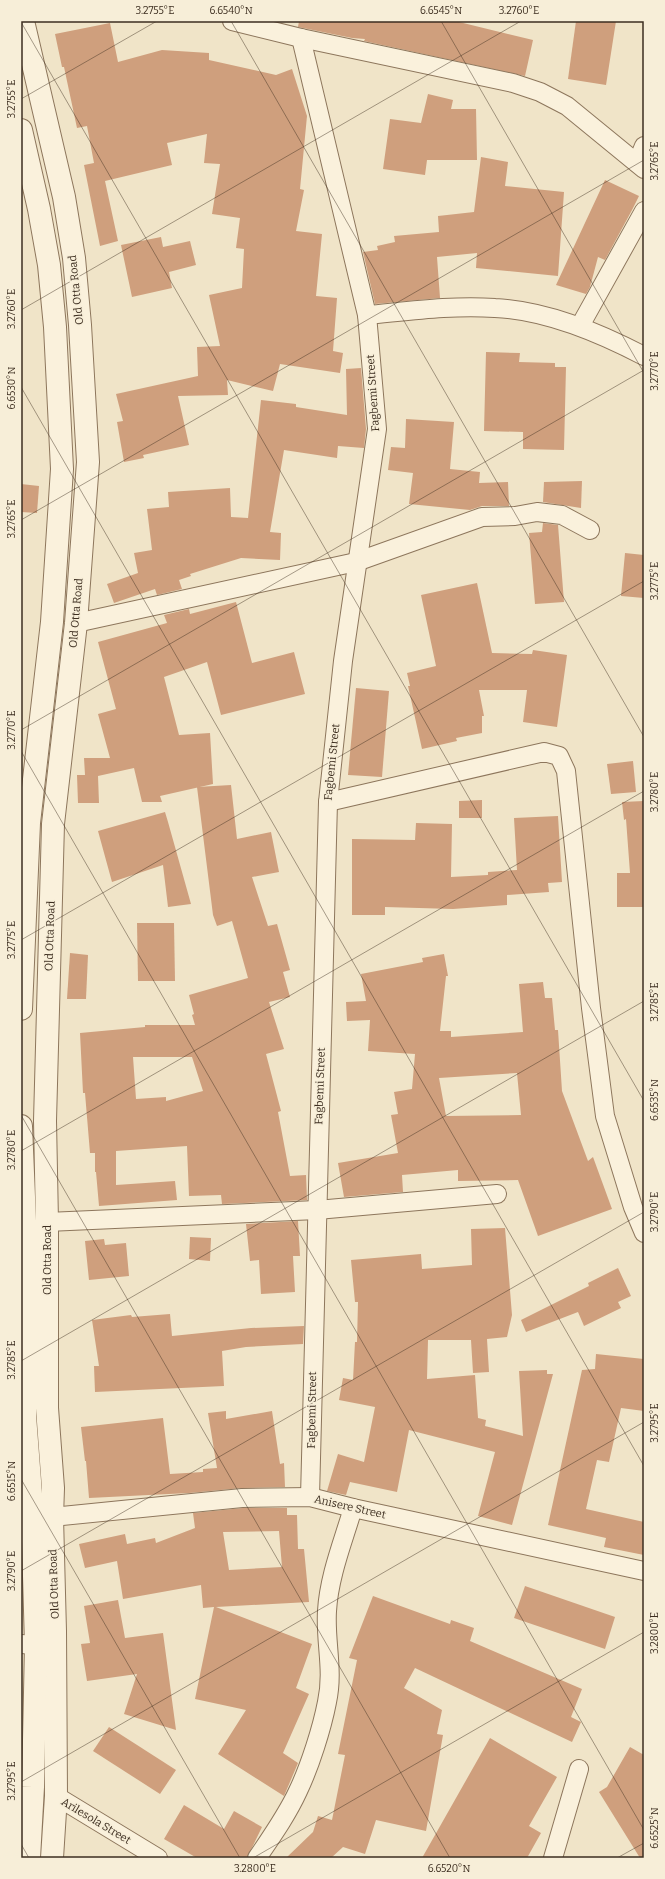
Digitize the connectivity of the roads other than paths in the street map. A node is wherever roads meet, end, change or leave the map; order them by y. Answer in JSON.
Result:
{"nodes":[{"id":1,"x":23,"y":21,"type":"edge"},
{"id":2,"x":232,"y":21,"type":"edge"},
{"id":3,"x":301,"y":38,"type":"junction"},
{"id":4,"x":21,"y":130,"type":"edge"},
{"id":5,"x":644,"y":146,"type":"edge"},
{"id":6,"x":640,"y":166,"type":"edge"},
{"id":7,"x":644,"y":211,"type":"edge"},
{"id":8,"x":367,"y":315,"type":"junction"},
{"id":9,"x":580,"y":326,"type":"junction"},
{"id":10,"x":644,"y":356,"type":"edge"},
{"id":11,"x":590,"y":530,"type":"dead end"},
{"id":12,"x":356,"y":562,"type":"junction"},
{"id":13,"x":76,"y":622,"type":"junction"},
{"id":14,"x":328,"y":802,"type":"junction"},
{"id":15,"x":25,"y":822,"type":"edge"},
{"id":16,"x":21,"y":1009,"type":"edge"},
{"id":17,"x":21,"y":1121,"type":"edge"},
{"id":18,"x":46,"y":1121,"type":"junction"},
{"id":19,"x":21,"y":1126,"type":"edge"},
{"id":20,"x":497,"y":1194,"type":"dead end"},
{"id":21,"x":317,"y":1210,"type":"junction"},
{"id":22,"x":48,"y":1222,"type":"junction"},
{"id":23,"x":644,"y":1233,"type":"edge"},
{"id":24,"x":310,"y":1498,"type":"junction"},
{"id":25,"x":353,"y":1508,"type":"junction"},
{"id":26,"x":52,"y":1517,"type":"junction"},
{"id":27,"x":644,"y":1571,"type":"edge"},
{"id":28,"x":28,"y":1644,"type":"edge"},
{"id":29,"x":579,"y":1768,"type":"dead end"},
{"id":30,"x":56,"y":1796,"type":"junction"},
{"id":31,"x":29,"y":1858,"type":"edge"},
{"id":32,"x":52,"y":1858,"type":"edge"},
{"id":33,"x":158,"y":1858,"type":"edge"},
{"id":34,"x":257,"y":1858,"type":"edge"},
{"id":35,"x":553,"y":1858,"type":"edge"}],
"edges":[{"from":1,"to":13,"type":"street","name":"Old Otta Road"},
{"from":2,"to":3,"type":"street"},
{"from":3,"to":6,"type":"street"},
{"from":3,"to":8,"type":"street","name":"Fagbemi Street"},
{"from":4,"to":15,"type":"street","name":"Old Otta Road"},
{"from":5,"to":6,"type":"street"},
{"from":7,"to":9,"type":"street"},
{"from":8,"to":9,"type":"street"},
{"from":8,"to":12,"type":"street","name":"Fagbemi Street"},
{"from":9,"to":10,"type":"street"},
{"from":11,"to":12,"type":"street"},
{"from":12,"to":13,"type":"street"},
{"from":12,"to":14,"type":"street","name":"Fagbemi Street"},
{"from":13,"to":18,"type":"street","name":"Old Otta Road"},
{"from":14,"to":21,"type":"street","name":"Fagbemi Street"},
{"from":14,"to":23,"type":"street"},
{"from":15,"to":16,"type":"street","name":"Old Otta Road"},
{"from":17,"to":18,"type":"street"},
{"from":18,"to":22,"type":"street","name":"Old Otta Road"},
{"from":19,"to":28,"type":"street","name":"Old Otta Road"},
{"from":20,"to":21,"type":"street"},
{"from":21,"to":22,"type":"street"},
{"from":21,"to":24,"type":"street","name":"Fagbemi Street"},
{"from":22,"to":26,"type":"street","name":"Old Otta Road"},
{"from":24,"to":25,"type":"street","name":"Anisere Street"},
{"from":24,"to":26,"type":"street","name":"Anisere Street"},
{"from":25,"to":27,"type":"street","name":"Anisere Street"},
{"from":25,"to":34,"type":"street"},
{"from":26,"to":30,"type":"street","name":"Old Otta Road"},
{"from":28,"to":31,"type":"street","name":"Old Otta Road"},
{"from":29,"to":35,"type":"street"},
{"from":30,"to":32,"type":"street","name":"Old Otta Road"},
{"from":30,"to":33,"type":"street","name":"Arilesola Street"}]}
